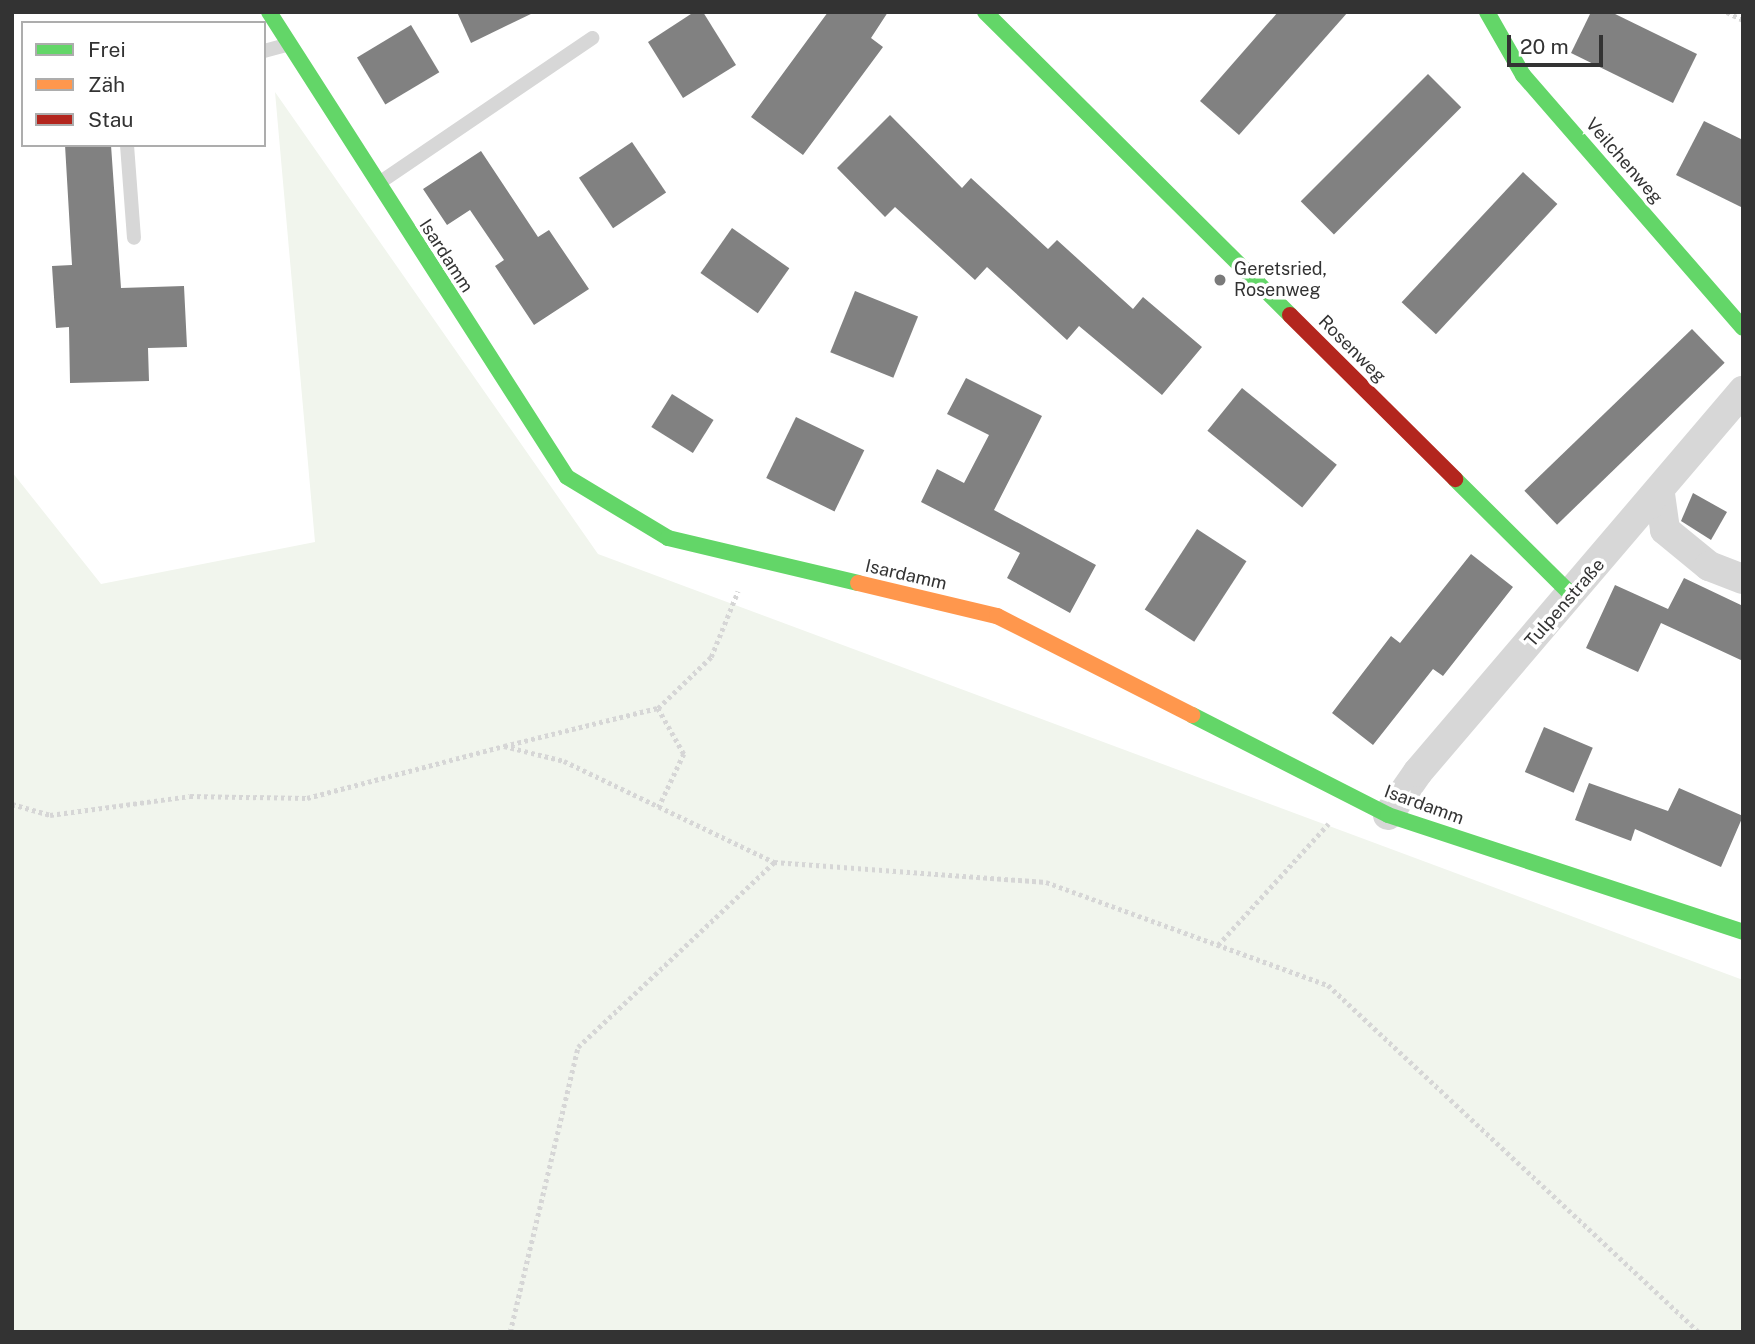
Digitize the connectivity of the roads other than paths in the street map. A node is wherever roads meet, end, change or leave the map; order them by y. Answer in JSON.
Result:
{"nodes":[{"id":1,"x":270,"y":12,"type":"edge"},
{"id":2,"x":985,"y":12,"type":"edge"},
{"id":3,"x":1487,"y":12,"type":"edge"},
{"id":4,"x":592,"y":38,"type":"dead end"},
{"id":5,"x":286,"y":45,"type":"junction"},
{"id":6,"x":266,"y":50,"type":"edge"},
{"id":7,"x":127,"y":147,"type":"edge"},
{"id":8,"x":376,"y":184,"type":"junction"},
{"id":9,"x":134,"y":238,"type":"dead end"},
{"id":10,"x":1743,"y":328,"type":"edge"},
{"id":11,"x":1743,"y":391,"type":"edge"},
{"id":12,"x":1660,"y":494,"type":"junction"},
{"id":13,"x":1743,"y":579,"type":"edge"},
{"id":14,"x":1572,"y":595,"type":"junction"},
{"id":15,"x":1388,"y":815,"type":"junction"},
{"id":16,"x":1743,"y":932,"type":"edge"}],
"edges":[{"from":1,"to":5,"type":"street","name":"Isardamm"},
{"from":2,"to":14,"type":"street","name":"Rosenweg"},
{"from":3,"to":10,"type":"street","name":"Veilchenweg"},
{"from":4,"to":8,"type":"lane"},
{"from":5,"to":6,"type":"lane"},
{"from":5,"to":8,"type":"street","name":"Isardamm"},
{"from":7,"to":9,"type":"lane"},
{"from":8,"to":15,"type":"street","name":"Isardamm"},
{"from":11,"to":12,"type":"street","name":"Tulpenstraße"},
{"from":12,"to":13,"type":"street"},
{"from":12,"to":14,"type":"street","name":"Tulpenstraße"},
{"from":14,"to":15,"type":"street","name":"Tulpenstraße"},
{"from":15,"to":16,"type":"street","name":"Isardamm"}]}
